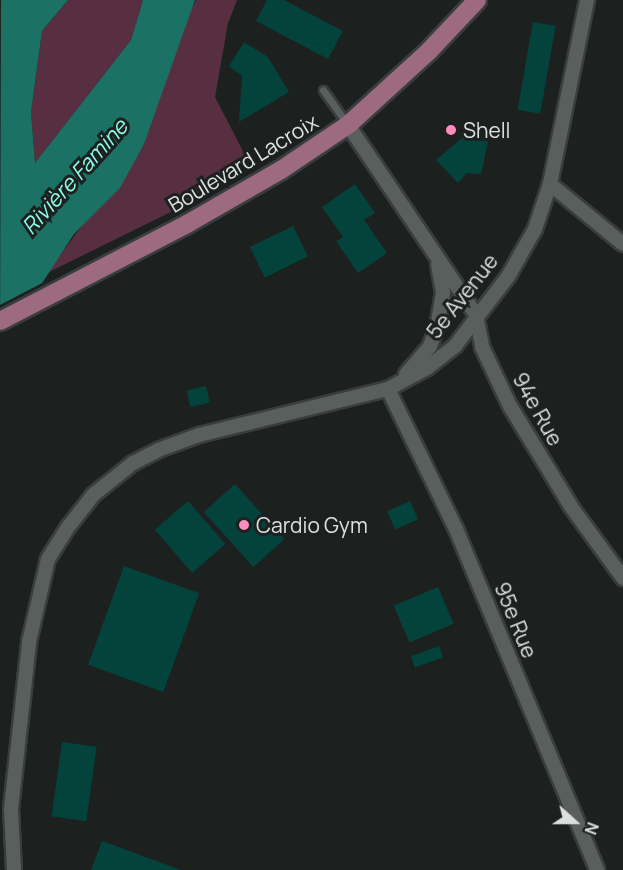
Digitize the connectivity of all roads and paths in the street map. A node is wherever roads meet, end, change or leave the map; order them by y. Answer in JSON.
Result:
{"nodes":[{"id":1,"x":477,"y":0,"type":"edge"},
{"id":2,"x":587,"y":0,"type":"edge"},
{"id":3,"x":323,"y":90,"type":"dead end"},
{"id":4,"x":348,"y":125,"type":"junction"},
{"id":5,"x":550,"y":184,"type":"junction"},
{"id":6,"x":623,"y":244,"type":"edge"},
{"id":7,"x":435,"y":252,"type":"junction"},
{"id":8,"x":476,"y":315,"type":"junction"},
{"id":9,"x":0,"y":321,"type":"edge"},
{"id":10,"x":388,"y":389,"type":"junction"},
{"id":11,"x":623,"y":578,"type":"edge"},
{"id":12,"x":14,"y":870,"type":"edge"},
{"id":13,"x":597,"y":870,"type":"edge"}],
"edges":[{"from":1,"to":4,"type":"main road","name":"Boulevard Lacroix"},
{"from":2,"to":5,"type":"street","name":"5e Avenue"},
{"from":3,"to":4,"type":"lane"},
{"from":4,"to":7,"type":"street","name":"94e Rue"},
{"from":4,"to":9,"type":"main road","name":"Boulevard Lacroix"},
{"from":5,"to":6,"type":"street"},
{"from":5,"to":8,"type":"street","name":"5e Avenue"},
{"from":7,"to":8,"type":"street","name":"94e Rue"},
{"from":7,"to":10,"type":"street","name":"94e Rue"},
{"from":8,"to":10,"type":"street","name":"5e Avenue"},
{"from":8,"to":11,"type":"street","name":"94e Rue"},
{"from":10,"to":12,"type":"street","name":"5e Avenue"},
{"from":10,"to":13,"type":"street","name":"95e Rue"}]}
